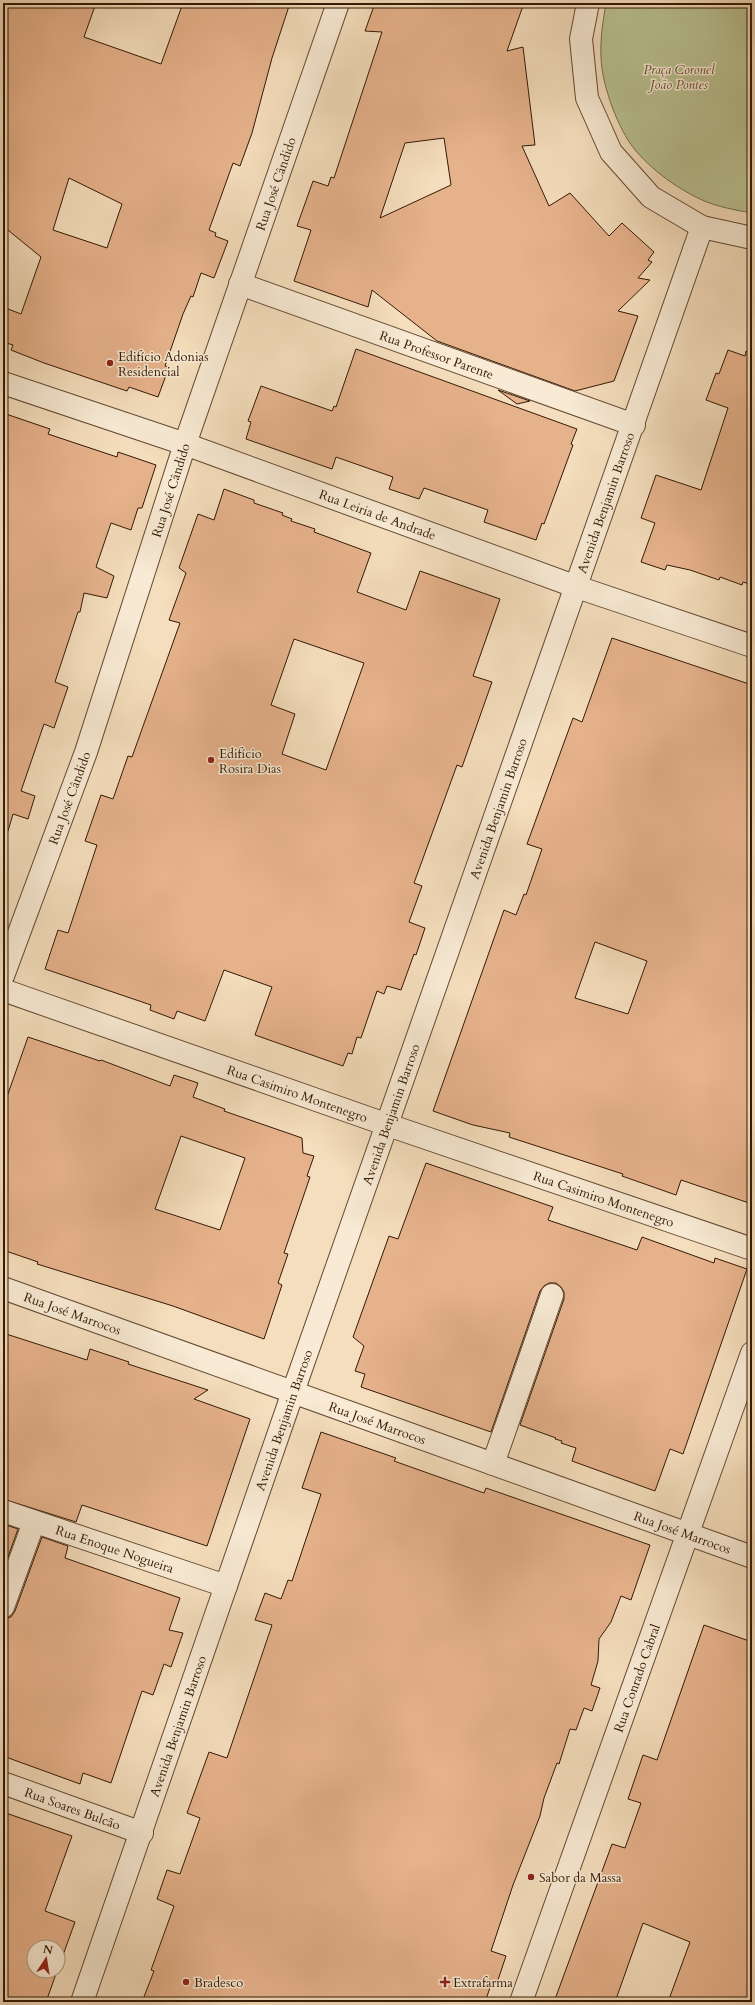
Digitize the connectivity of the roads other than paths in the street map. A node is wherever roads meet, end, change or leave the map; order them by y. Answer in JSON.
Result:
{"nodes":[{"id":1,"x":338,"y":3,"type":"edge"},
{"id":2,"x":588,"y":3,"type":"edge"},
{"id":3,"x":702,"y":226,"type":"junction"},
{"id":4,"x":752,"y":238,"type":"edge"},
{"id":5,"x":240,"y":284,"type":"junction"},
{"id":6,"x":3,"y":383,"type":"edge"},
{"id":7,"x":634,"y":425,"type":"junction"},
{"id":8,"x":185,"y":444,"type":"junction"},
{"id":9,"x":577,"y":587,"type":"junction"},
{"id":10,"x":752,"y":646,"type":"edge"},
{"id":11,"x":3,"y":976,"type":"edge"},
{"id":12,"x":3,"y":990,"type":"edge"},
{"id":13,"x":388,"y":1125,"type":"junction"},
{"id":14,"x":752,"y":1249,"type":"edge"},
{"id":15,"x":3,"y":1288,"type":"edge"},
{"id":16,"x":552,"y":1295,"type":"dead end"},
{"id":17,"x":752,"y":1353,"type":"edge"},
{"id":18,"x":293,"y":1392,"type":"junction"},
{"id":19,"x":493,"y":1464,"type":"junction"},
{"id":20,"x":3,"y":1511,"type":"edge"},
{"id":21,"x":34,"y":1522,"type":"junction"},
{"id":22,"x":687,"y":1535,"type":"junction"},
{"id":23,"x":752,"y":1557,"type":"edge"},
{"id":24,"x":226,"y":1586,"type":"junction"},
{"id":25,"x":3,"y":1607,"type":"edge"},
{"id":26,"x":3,"y":1783,"type":"edge"},
{"id":27,"x":142,"y":1833,"type":"junction"},
{"id":28,"x":82,"y":2002,"type":"edge"},
{"id":29,"x":521,"y":2002,"type":"edge"}],
"edges":[{"from":1,"to":5,"type":"street","name":"Rua José Cândido"},
{"from":2,"to":3,"type":"street"},
{"from":3,"to":4,"type":"street"},
{"from":3,"to":7,"type":"street","name":"Avenida Benjamin Barroso"},
{"from":5,"to":7,"type":"street","name":"Rua Professor Parente"},
{"from":5,"to":8,"type":"street","name":"Rua José Cândido"},
{"from":6,"to":8,"type":"street","name":"Rua Leiria de Andrade"},
{"from":7,"to":9,"type":"street","name":"Avenida Benjamin Barroso"},
{"from":8,"to":9,"type":"street","name":"Rua Leiria de Andrade"},
{"from":8,"to":11,"type":"street","name":"Rua José Cândido"},
{"from":9,"to":10,"type":"street","name":"Rua Leiria de Andrade"},
{"from":9,"to":13,"type":"street","name":"Avenida Benjamin Barroso"},
{"from":12,"to":13,"type":"street","name":"Rua Casimiro Montenegro"},
{"from":13,"to":14,"type":"street","name":"Rua Casimiro Montenegro"},
{"from":13,"to":18,"type":"street","name":"Avenida Benjamin Barroso"},
{"from":15,"to":18,"type":"street","name":"Rua José Marrocos"},
{"from":16,"to":19,"type":"street"},
{"from":17,"to":22,"type":"street","name":"Rua Conrado Cabral"},
{"from":18,"to":19,"type":"street","name":"Rua José Marrocos"},
{"from":18,"to":24,"type":"street","name":"Avenida Benjamin Barroso"},
{"from":19,"to":22,"type":"street","name":"Rua José Marrocos"},
{"from":20,"to":21,"type":"street","name":"Rua Enoque Nogueira"},
{"from":21,"to":24,"type":"street","name":"Rua Enoque Nogueira"},
{"from":21,"to":25,"type":"street"},
{"from":22,"to":23,"type":"street","name":"Rua José Marrocos"},
{"from":22,"to":29,"type":"street","name":"Rua Conrado Cabral"},
{"from":24,"to":27,"type":"street","name":"Avenida Benjamin Barroso"},
{"from":26,"to":27,"type":"street","name":"Rua Soares Bulcão"},
{"from":27,"to":28,"type":"street","name":"Avenida Benjamin Barroso"}]}
